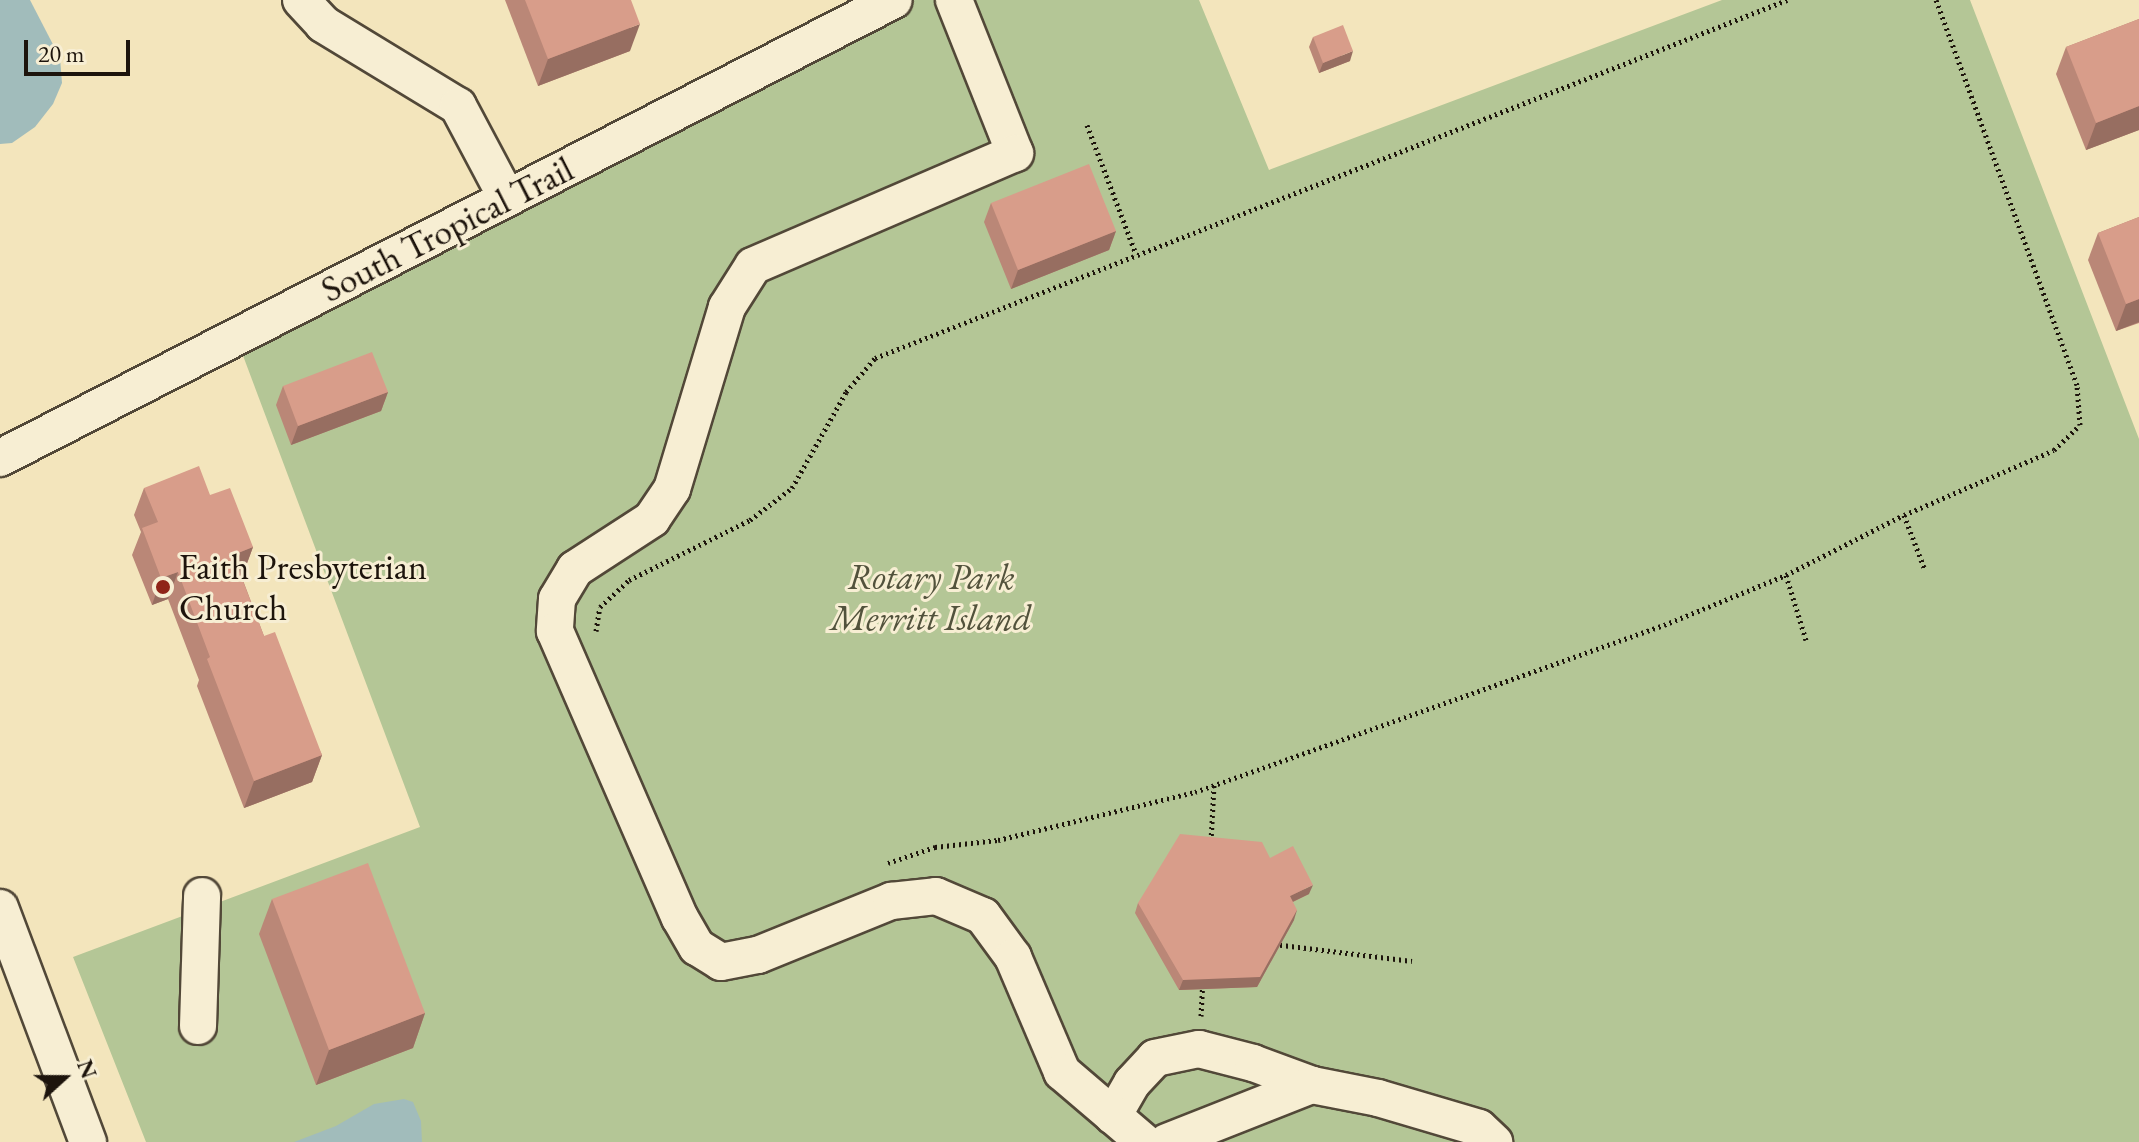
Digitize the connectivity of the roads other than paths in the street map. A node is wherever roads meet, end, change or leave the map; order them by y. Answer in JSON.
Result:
{"nodes":[{"id":1,"x":301,"y":0,"type":"edge"},
{"id":2,"x":894,"y":0,"type":"edge"},
{"id":3,"x":954,"y":0,"type":"edge"},
{"id":4,"x":507,"y":198,"type":"junction"},
{"id":5,"x":0,"y":458,"type":"edge"},
{"id":6,"x":202,"y":896,"type":"dead end"},
{"id":7,"x":0,"y":908,"type":"edge"},
{"id":8,"x":198,"y":1026,"type":"dead end"},
{"id":9,"x":1312,"y":1085,"type":"junction"},
{"id":10,"x":1113,"y":1116,"type":"junction"},
{"id":11,"x":88,"y":1142,"type":"edge"},
{"id":12,"x":1144,"y":1142,"type":"edge"},
{"id":13,"x":1167,"y":1142,"type":"edge"},
{"id":14,"x":1494,"y":1142,"type":"edge"}],
"edges":[{"from":1,"to":4,"type":"street"},
{"from":2,"to":4,"type":"street","name":"South Tropical Trail"},
{"from":3,"to":10,"type":"street"},
{"from":4,"to":5,"type":"street","name":"South Tropical Trail"},
{"from":6,"to":8,"type":"street"},
{"from":7,"to":11,"type":"street"},
{"from":9,"to":10,"type":"street"},
{"from":9,"to":13,"type":"street"},
{"from":9,"to":14,"type":"street"},
{"from":10,"to":12,"type":"street"}]}
